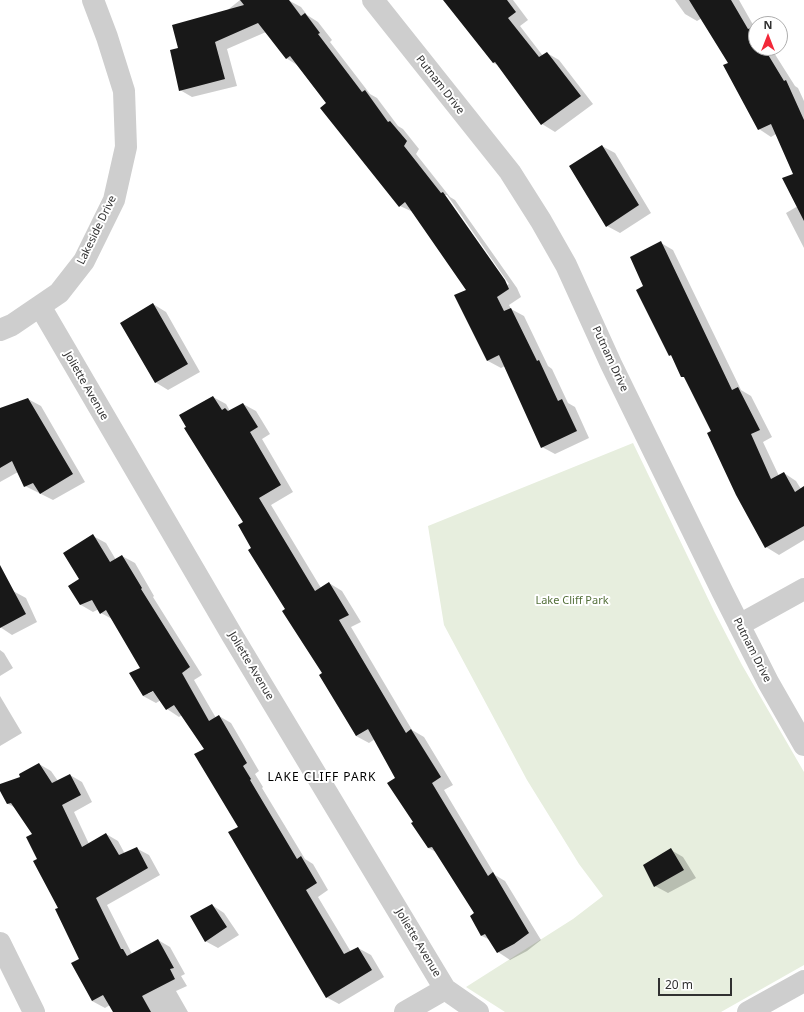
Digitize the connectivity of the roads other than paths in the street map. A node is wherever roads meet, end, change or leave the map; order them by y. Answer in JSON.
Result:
{"nodes":[{"id":1,"x":92,"y":0,"type":"edge"},
{"id":2,"x":373,"y":0,"type":"edge"},
{"id":3,"x":40,"y":306,"type":"junction"},
{"id":4,"x":0,"y":330,"type":"edge"},
{"id":5,"x":804,"y":589,"type":"edge"},
{"id":6,"x":739,"y":625,"type":"junction"},
{"id":7,"x":804,"y":745,"type":"edge"},
{"id":8,"x":0,"y":943,"type":"edge"},
{"id":9,"x":804,"y":981,"type":"edge"},
{"id":10,"x":445,"y":989,"type":"junction"},
{"id":11,"x":34,"y":1012,"type":"edge"},
{"id":12,"x":404,"y":1012,"type":"edge"},
{"id":13,"x":478,"y":1012,"type":"edge"},
{"id":14,"x":748,"y":1012,"type":"edge"}],
"edges":[{"from":1,"to":3,"type":"street","name":"Lakeside Drive"},
{"from":2,"to":6,"type":"street","name":"Putnam Drive"},
{"from":3,"to":4,"type":"street","name":"Lakeside Drive"},
{"from":3,"to":10,"type":"street","name":"Joliette Avenue"},
{"from":5,"to":6,"type":"street"},
{"from":6,"to":7,"type":"street","name":"Putnam Drive"},
{"from":8,"to":11,"type":"street"},
{"from":9,"to":14,"type":"street"},
{"from":10,"to":12,"type":"street"},
{"from":10,"to":13,"type":"street","name":"Joliette Avenue"}]}
